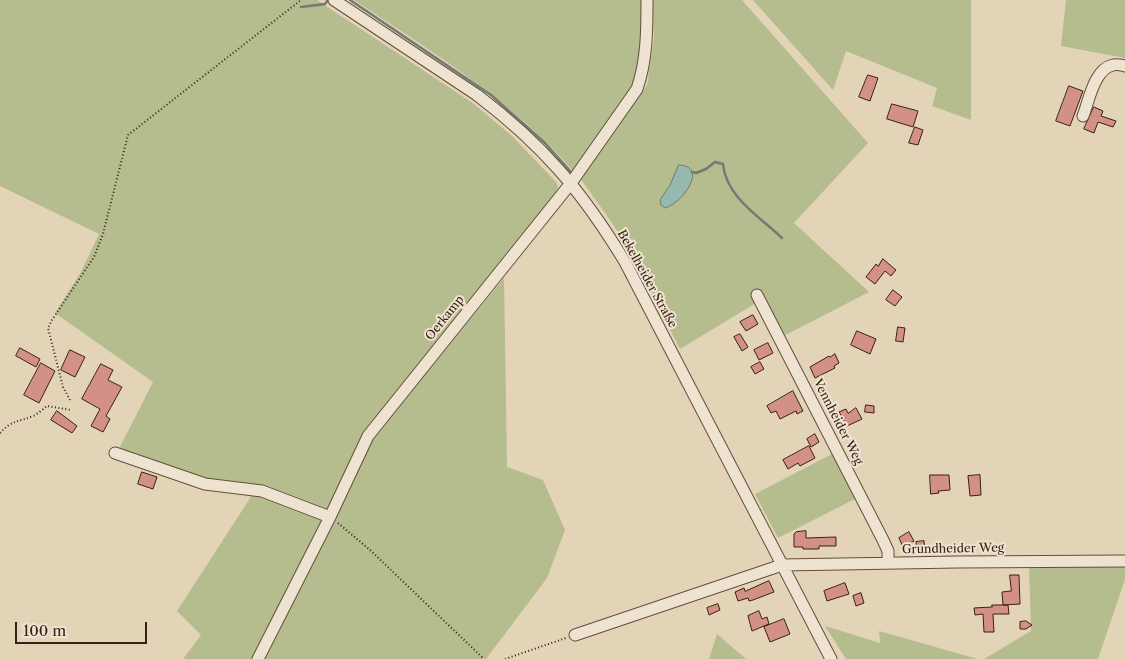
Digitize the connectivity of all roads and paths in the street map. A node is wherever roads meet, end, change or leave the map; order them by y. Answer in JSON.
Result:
{"nodes":[{"id":1,"x":301,"y":0,"type":"edge"},
{"id":2,"x":647,"y":0,"type":"edge"},
{"id":3,"x":335,"y":1,"type":"edge"},
{"id":4,"x":1119,"y":65,"type":"edge"},
{"id":5,"x":1083,"y":116,"type":"dead end"},
{"id":6,"x":571,"y":183,"type":"junction"},
{"id":7,"x":757,"y":294,"type":"dead end"},
{"id":8,"x":70,"y":400,"type":"dead end"},
{"id":9,"x":71,"y":410,"type":"dead end"},
{"id":10,"x":0,"y":433,"type":"edge"},
{"id":11,"x":115,"y":453,"type":"dead end"},
{"id":12,"x":330,"y":517,"type":"junction"},
{"id":13,"x":1125,"y":561,"type":"edge"},
{"id":14,"x":888,"y":563,"type":"junction"},
{"id":15,"x":782,"y":565,"type":"junction"},
{"id":16,"x":575,"y":635,"type":"joint"},
{"id":17,"x":258,"y":659,"type":"edge"},
{"id":18,"x":484,"y":659,"type":"edge"},
{"id":19,"x":505,"y":659,"type":"edge"},
{"id":20,"x":831,"y":659,"type":"edge"}],
"edges":[{"from":1,"to":8,"type":"path"},
{"from":2,"to":6,"type":"street","name":"Oerkamp"},
{"from":3,"to":6,"type":"street","name":"Bekelheider Straße"},
{"from":4,"to":5,"type":"street"},
{"from":6,"to":12,"type":"street","name":"Oerkamp"},
{"from":6,"to":15,"type":"street","name":"Bekelheider Straße"},
{"from":7,"to":14,"type":"street","name":"Vennheider Weg"},
{"from":9,"to":10,"type":"path"},
{"from":11,"to":12,"type":"street"},
{"from":12,"to":17,"type":"street","name":"Oerkamp"},
{"from":12,"to":18,"type":"path"},
{"from":13,"to":14,"type":"street","name":"Grundheider Weg"},
{"from":14,"to":15,"type":"street","name":"Grundheider Weg"},
{"from":15,"to":16,"type":"street","name":"Grundheider Weg"},
{"from":15,"to":20,"type":"street","name":"Bekelheider Straße"},
{"from":16,"to":19,"type":"path"}]}
